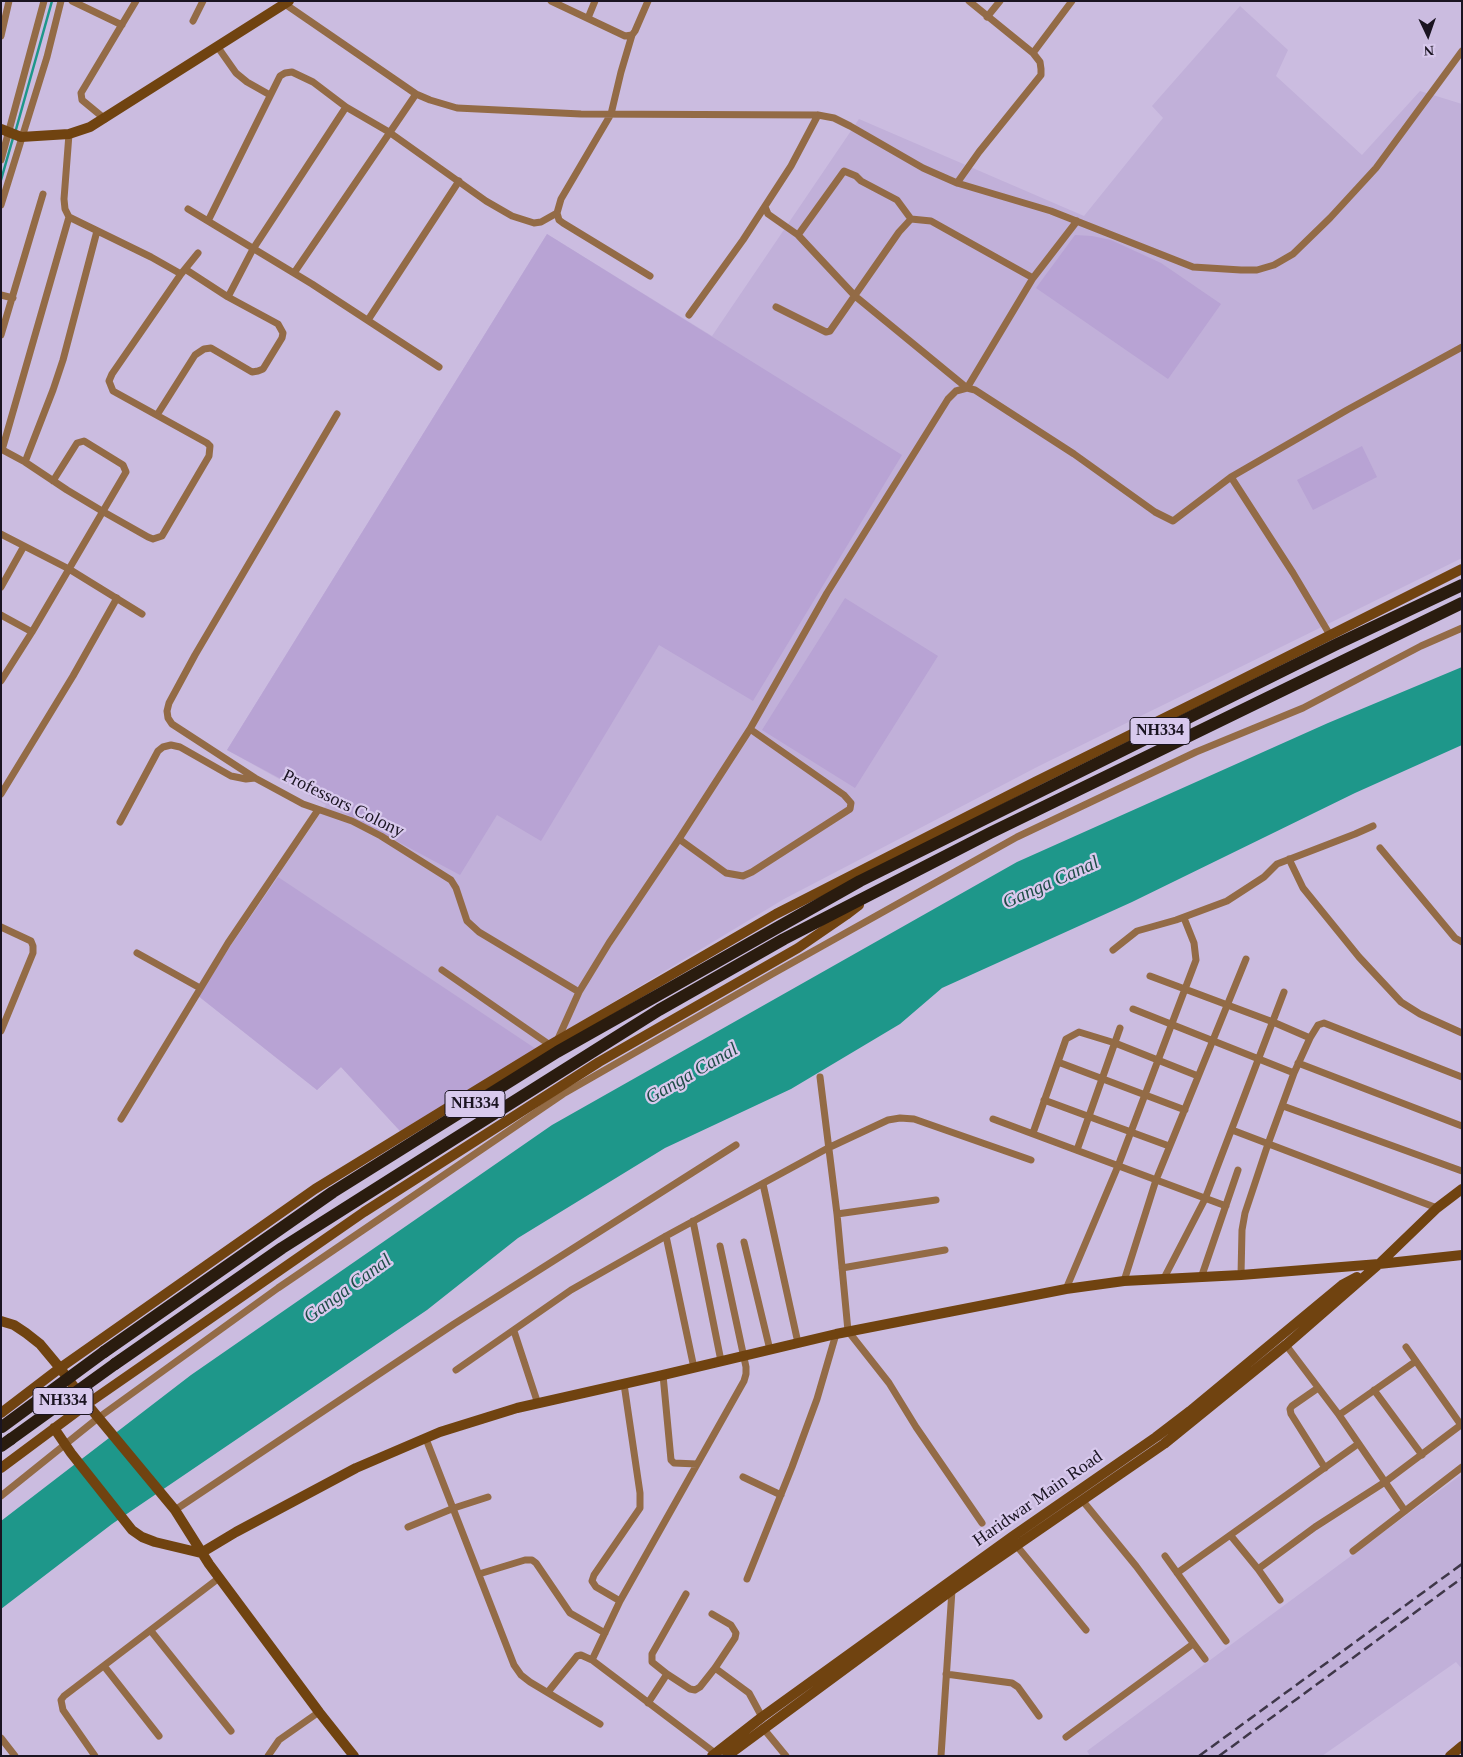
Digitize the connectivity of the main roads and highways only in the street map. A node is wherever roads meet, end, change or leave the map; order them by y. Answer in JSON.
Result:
{"nodes":[{"id":1,"x":1462,"y":585,"type":"edge"},
{"id":2,"x":1462,"y":603,"type":"edge"},
{"id":3,"x":2,"y":1428,"type":"edge"},
{"id":4,"x":6,"y":1442,"type":"edge"}],
"edges":[{"from":1,"to":3,"type":"highway","number":"NH334","bridge":true},
{"from":2,"to":4,"type":"highway","number":"NH334","bridge":true}]}
